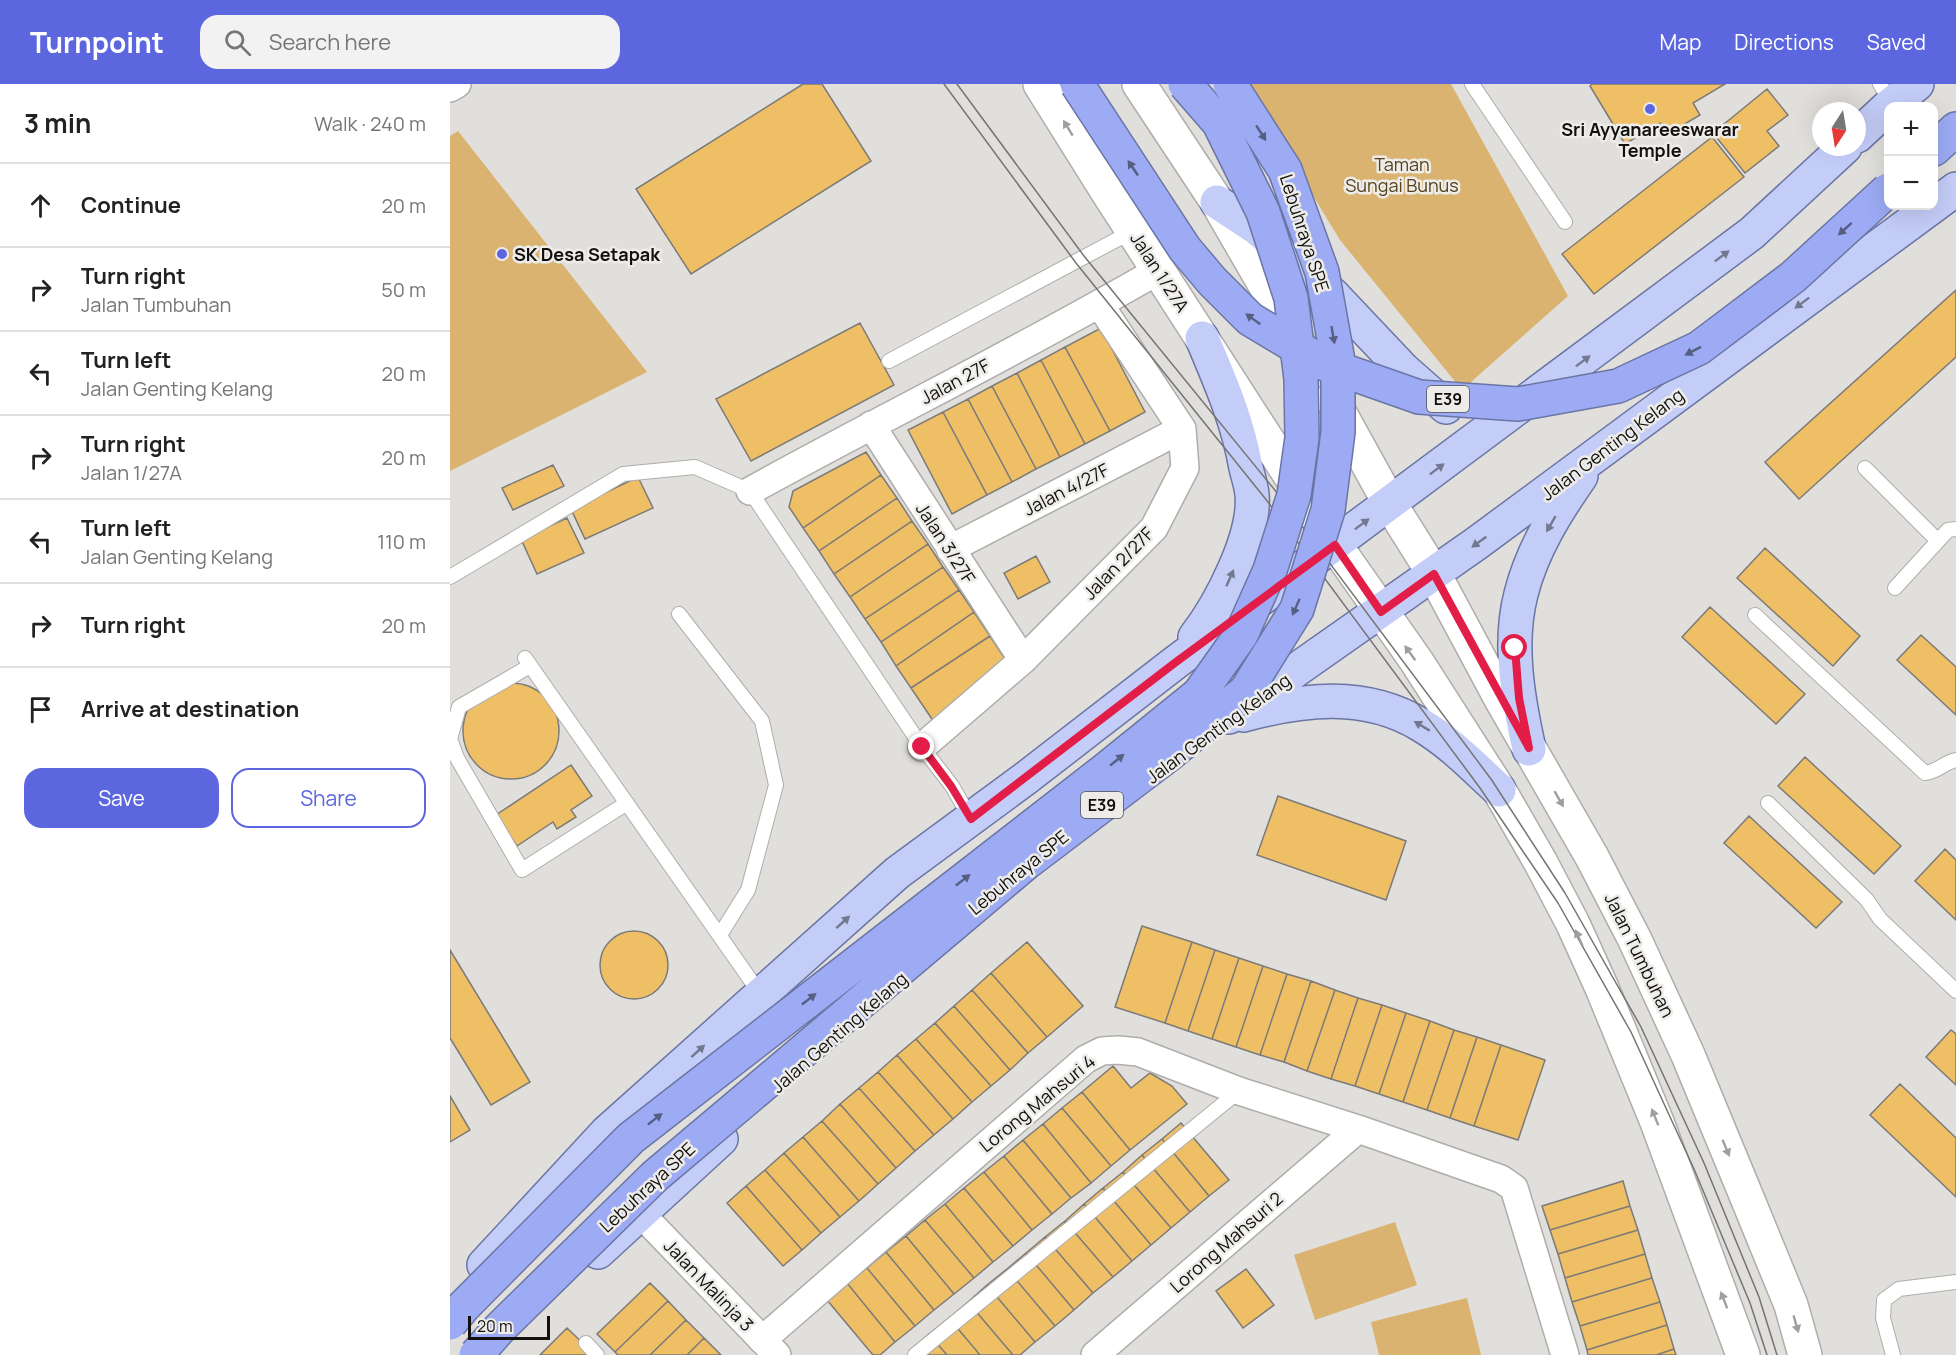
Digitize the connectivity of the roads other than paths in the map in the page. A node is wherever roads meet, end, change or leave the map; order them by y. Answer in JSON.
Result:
{"nodes":[{"id":1,"x":457,"y":84,"type":"edge"},
{"id":2,"x":1040,"y":84,"type":"edge"},
{"id":3,"x":1077,"y":84,"type":"edge"},
{"id":4,"x":1139,"y":84,"type":"edge"},
{"id":5,"x":1185,"y":84,"type":"edge"},
{"id":6,"x":1230,"y":84,"type":"edge"},
{"id":7,"x":1472,"y":84,"type":"edge"},
{"id":8,"x":450,"y":88,"type":"edge"},
{"id":9,"x":1893,"y":97,"type":"edge"},
{"id":10,"x":1866,"y":126,"type":"edge"},
{"id":11,"x":1956,"y":129,"type":"edge"},
{"id":12,"x":1938,"y":145,"type":"edge"},
{"id":13,"x":1835,"y":156,"type":"edge"},
{"id":14,"x":1956,"y":189,"type":"edge"},
{"id":15,"x":1884,"y":194,"type":"edge"},
{"id":16,"x":1216,"y":202,"type":"junction"},
{"id":17,"x":1565,"y":222,"type":"dead end"},
{"id":18,"x":1133,"y":231,"type":"junction"},
{"id":19,"x":1159,"y":270,"type":"junction"},
{"id":20,"x":1100,"y":305,"type":"junction"},
{"id":21,"x":1202,"y":338,"type":"junction"},
{"id":22,"x":889,"y":362,"type":"dead end"},
{"id":23,"x":1341,"y":414,"type":"junction"},
{"id":24,"x":1503,"y":421,"type":"junction"},
{"id":25,"x":871,"y":425,"type":"junction"},
{"id":26,"x":1182,"y":429,"type":"junction"},
{"id":27,"x":1594,"y":457,"type":"junction"},
{"id":28,"x":1280,"y":460,"type":"junction"},
{"id":29,"x":1865,"y":468,"type":"dead end"},
{"id":30,"x":750,"y":491,"type":"junction"},
{"id":31,"x":1390,"y":504,"type":"junction"},
{"id":32,"x":1956,"y":529,"type":"edge"},
{"id":33,"x":1938,"y":541,"type":"junction"},
{"id":34,"x":1335,"y":545,"type":"junction"},
{"id":35,"x":950,"y":549,"type":"junction"},
{"id":36,"x":1434,"y":574,"type":"junction"},
{"id":37,"x":450,"y":577,"type":"edge"},
{"id":38,"x":1895,"y":588,"type":"dead end"},
{"id":39,"x":1381,"y":612,"type":"junction"},
{"id":40,"x":679,"y":614,"type":"dead end"},
{"id":41,"x":1755,"y":615,"type":"dead end"},
{"id":42,"x":1023,"y":660,"type":"junction"},
{"id":43,"x":1176,"y":662,"type":"junction"},
{"id":44,"x":1224,"y":720,"type":"junction"},
{"id":45,"x":922,"y":747,"type":"junction"},
{"id":46,"x":1529,"y":748,"type":"junction"},
{"id":47,"x":1956,"y":760,"type":"edge"},
{"id":48,"x":1499,"y":790,"type":"junction"},
{"id":49,"x":627,"y":802,"type":"junction"},
{"id":50,"x":1768,"y":803,"type":"dead end"},
{"id":51,"x":971,"y":819,"type":"junction"},
{"id":52,"x":720,"y":935,"type":"junction"},
{"id":53,"x":1956,"y":991,"type":"edge"},
{"id":54,"x":761,"y":995,"type":"junction"},
{"id":55,"x":1239,"y":1091,"type":"junction"},
{"id":56,"x":1358,"y":1129,"type":"junction"},
{"id":57,"x":640,"y":1214,"type":"junction"},
{"id":58,"x":1956,"y":1282,"type":"edge"},
{"id":59,"x":450,"y":1302,"type":"edge"},
{"id":60,"x":450,"y":1323,"type":"edge"},
{"id":61,"x":586,"y":1343,"type":"dead end"},
{"id":62,"x":770,"y":1347,"type":"edge"},
{"id":63,"x":1101,"y":1353,"type":"edge"},
{"id":64,"x":476,"y":1355,"type":"edge"},
{"id":65,"x":495,"y":1355,"type":"edge"},
{"id":66,"x":597,"y":1355,"type":"edge"},
{"id":67,"x":915,"y":1355,"type":"edge"},
{"id":68,"x":1565,"y":1355,"type":"edge"},
{"id":69,"x":1743,"y":1355,"type":"edge"},
{"id":70,"x":1805,"y":1355,"type":"edge"},
{"id":71,"x":1893,"y":1355,"type":"edge"}],
"edges":[{"from":1,"to":8,"type":"street"},
{"from":18,"to":2,"type":"main road","name":"Jalan 1/27A","one_way":true},
{"from":15,"to":3,"type":"highway","number":"E39","one_way":true,"bridge":true},
{"from":4,"to":16,"type":"main road"},
{"from":60,"to":5,"type":"highway","name":"Lebuhraya SPE","number":"E39","one_way":true,"bridge":true},
{"from":6,"to":64,"type":"highway","name":"Lebuhraya SPE","number":"E39","one_way":true,"bridge":true},
{"from":7,"to":17,"type":"lane"},
{"from":9,"to":10,"type":"main road"},
{"from":11,"to":12,"type":"highway"},
{"from":24,"to":13,"type":"main road","one_way":true},
{"from":14,"to":27,"type":"main road","name":"Jalan Genting Kelang","one_way":true},
{"from":16,"to":23,"type":"main road"},
{"from":16,"to":24,"type":"main road"},
{"from":18,"to":19,"type":"main road","name":"Jalan 1/27A"},
{"from":18,"to":22,"type":"lane"},
{"from":19,"to":20,"type":"street","name":"Jalan 27F"},
{"from":19,"to":21,"type":"main road","name":"Jalan 1/27A"},
{"from":20,"to":25,"type":"street","name":"Jalan 27F"},
{"from":20,"to":26,"type":"street","name":"Jalan 2/27F"},
{"from":21,"to":28,"type":"main road","name":"Jalan 1/27A"},
{"from":43,"to":21,"type":"main road","one_way":true},
{"from":23,"to":28,"type":"main road"},
{"from":23,"to":31,"type":"main road"},
{"from":31,"to":24,"type":"main road","one_way":true},
{"from":25,"to":30,"type":"street","name":"Jalan 27F"},
{"from":25,"to":35,"type":"street","name":"Jalan 3/27F"},
{"from":26,"to":35,"type":"street","name":"Jalan 4/27F"},
{"from":26,"to":42,"type":"street","name":"Jalan 2/27F"},
{"from":27,"to":36,"type":"main road","name":"Jalan Genting Kelang","one_way":true},
{"from":27,"to":46,"type":"main road","one_way":true},
{"from":28,"to":34,"type":"main road","name":"Jalan 1/27A"},
{"from":29,"to":33,"type":"lane"},
{"from":30,"to":37,"type":"lane"},
{"from":30,"to":45,"type":"lane"},
{"from":34,"to":31,"type":"main road","one_way":true},
{"from":31,"to":36,"type":"main road"},
{"from":32,"to":33,"type":"lane"},
{"from":33,"to":38,"type":"lane"},
{"from":34,"to":39,"type":"main road","name":"Jalan 1/27A"},
{"from":34,"to":43,"type":"main road"},
{"from":35,"to":42,"type":"street","name":"Jalan 3/27F"},
{"from":36,"to":39,"type":"main road","name":"Jalan Genting Kelang"},
{"from":36,"to":46,"type":"main road","name":"Jalan Tumbuhan"},
{"from":39,"to":44,"type":"main road","name":"Jalan Genting Kelang"},
{"from":48,"to":39,"type":"main road","one_way":true},
{"from":40,"to":52,"type":"lane"},
{"from":41,"to":47,"type":"lane"},
{"from":42,"to":45,"type":"street","name":"Jalan 2/27F"},
{"from":43,"to":51,"type":"main road"},
{"from":48,"to":44,"type":"main road","one_way":true},
{"from":44,"to":57,"type":"main road","name":"Jalan Genting Kelang"},
{"from":45,"to":51,"type":"lane"},
{"from":46,"to":70,"type":"main road","name":"Jalan Tumbuhan","one_way":true},
{"from":69,"to":48,"type":"main road","one_way":true},
{"from":49,"to":49,"type":"lane"},
{"from":49,"to":52,"type":"lane"},
{"from":50,"to":53,"type":"lane"},
{"from":54,"to":51,"type":"main road","one_way":true},
{"from":52,"to":54,"type":"lane"},
{"from":59,"to":54,"type":"main road","one_way":true},
{"from":55,"to":56,"type":"street","name":"Lorong Mahsuri 4"},
{"from":55,"to":62,"type":"street","name":"Lorong Mahsuri 4"},
{"from":55,"to":67,"type":"lane"},
{"from":56,"to":63,"type":"street","name":"Lorong Mahsuri 2"},
{"from":56,"to":68,"type":"street","name":"Lorong Mahsuri 4"},
{"from":57,"to":62,"type":"street","name":"Jalan Malinja 3"},
{"from":57,"to":65,"type":"main road","name":"Jalan Genting Kelang"},
{"from":58,"to":71,"type":"lane"},
{"from":61,"to":66,"type":"lane"}]}
